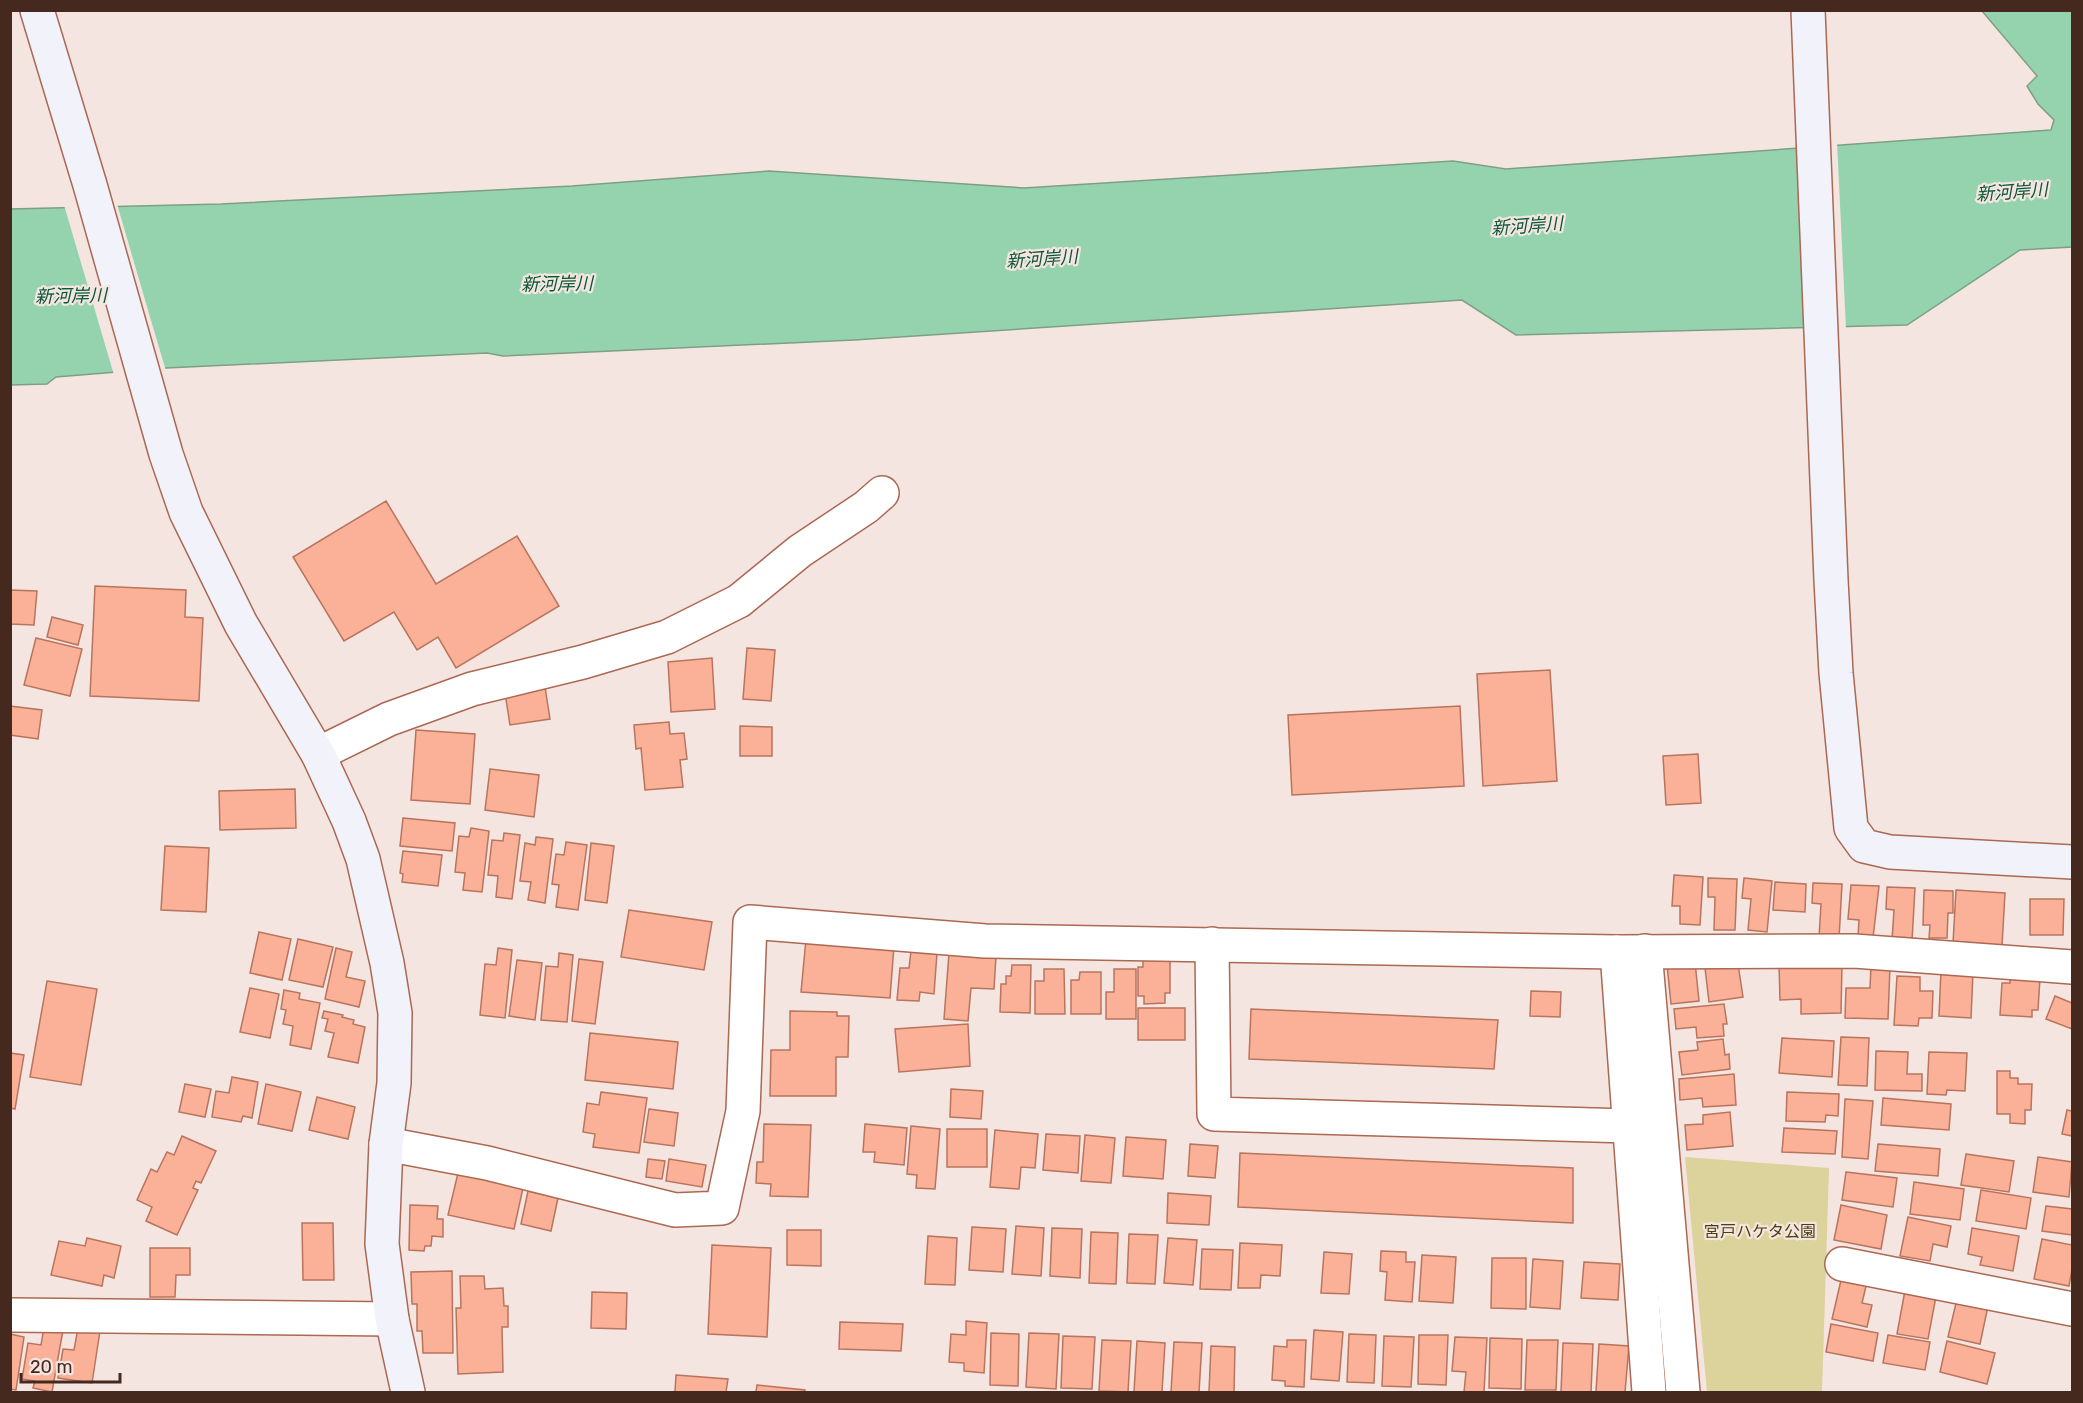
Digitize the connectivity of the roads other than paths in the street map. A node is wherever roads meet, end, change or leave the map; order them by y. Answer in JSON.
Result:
{"nodes":[{"id":1,"x":37,"y":10,"type":"edge"},
{"id":2,"x":1808,"y":10,"type":"edge"},
{"id":3,"x":882,"y":493,"type":"dead end"},
{"id":4,"x":318,"y":754,"type":"junction"},
{"id":5,"x":2073,"y":862,"type":"edge"},
{"id":6,"x":1212,"y":944,"type":"junction"},
{"id":7,"x":1631,"y":951,"type":"junction"},
{"id":8,"x":2073,"y":967,"type":"edge"},
{"id":9,"x":1629,"y":1126,"type":"junction"},
{"id":10,"x":386,"y":1144,"type":"junction"},
{"id":11,"x":1842,"y":1264,"type":"dead end"},
{"id":12,"x":2073,"y":1309,"type":"edge"},
{"id":13,"x":10,"y":1316,"type":"edge"},
{"id":14,"x":392,"y":1319,"type":"junction"},
{"id":15,"x":408,"y":1392,"type":"edge"},
{"id":16,"x":1648,"y":1392,"type":"edge"},
{"id":17,"x":1683,"y":1392,"type":"edge"}],
"edges":[{"from":1,"to":4,"type":"street"},
{"from":2,"to":5,"type":"street"},
{"from":3,"to":4,"type":"street"},
{"from":4,"to":10,"type":"street"},
{"from":6,"to":7,"type":"street"},
{"from":6,"to":9,"type":"street"},
{"from":6,"to":10,"type":"street"},
{"from":7,"to":8,"type":"street"},
{"from":7,"to":9,"type":"street"},
{"from":7,"to":17,"type":"street"},
{"from":9,"to":16,"type":"street"},
{"from":10,"to":14,"type":"street"},
{"from":11,"to":12,"type":"street"},
{"from":13,"to":14,"type":"street"},
{"from":14,"to":15,"type":"street"}]}
